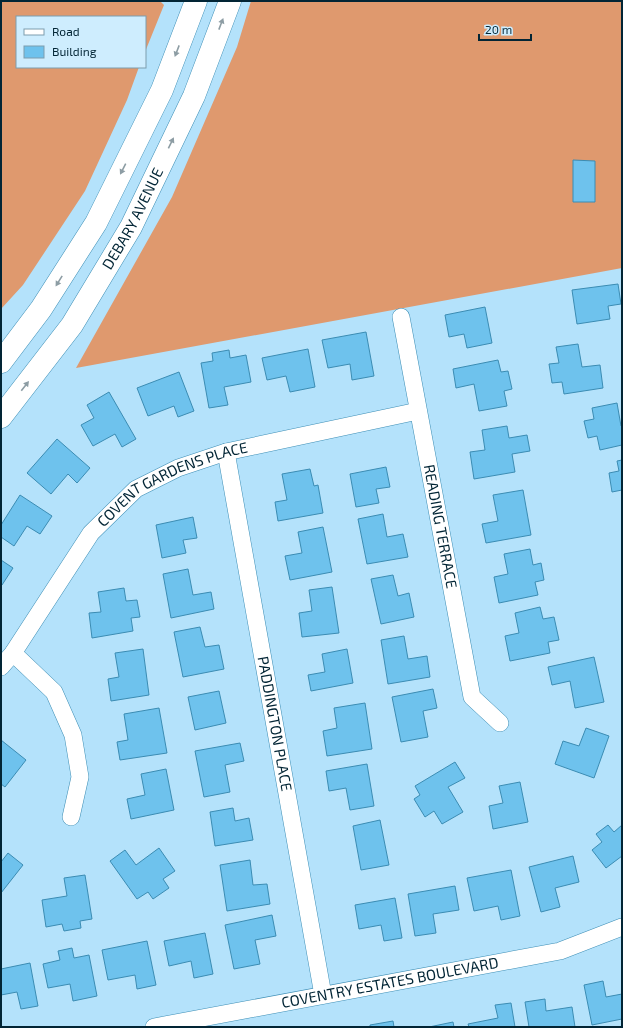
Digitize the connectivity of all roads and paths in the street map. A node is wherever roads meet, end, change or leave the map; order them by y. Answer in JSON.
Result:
{"nodes":[{"id":1,"x":196,"y":1,"type":"edge"},
{"id":2,"x":230,"y":1,"type":"edge"},
{"id":3,"x":401,"y":317,"type":"dead end"},
{"id":4,"x":1,"y":362,"type":"edge"},
{"id":5,"x":418,"y":411,"type":"junction"},
{"id":6,"x":1,"y":417,"type":"edge"},
{"id":7,"x":226,"y":452,"type":"junction"},
{"id":8,"x":13,"y":653,"type":"junction"},
{"id":9,"x":1,"y":667,"type":"edge"},
{"id":10,"x":500,"y":722,"type":"dead end"},
{"id":11,"x":70,"y":817,"type":"dead end"},
{"id":12,"x":622,"y":927,"type":"edge"},
{"id":13,"x":323,"y":995,"type":"junction"},
{"id":14,"x":154,"y":1027,"type":"edge"}],
"edges":[{"from":1,"to":4,"type":"main road","name":"DEBARY AVENUE","one_way":true},
{"from":6,"to":2,"type":"main road","name":"DEBARY AVENUE","one_way":true},
{"from":3,"to":5,"type":"street","name":"READING TERRACE"},
{"from":5,"to":7,"type":"street","name":"COVENT GARDENS PLACE"},
{"from":5,"to":10,"type":"street","name":"READING TERRACE"},
{"from":7,"to":8,"type":"street","name":"COVENT GARDENS PLACE"},
{"from":7,"to":13,"type":"street","name":"PADDINGTON PLACE"},
{"from":8,"to":9,"type":"street","name":"COVENT GARDENS PLACE"},
{"from":8,"to":11,"type":"street"},
{"from":12,"to":13,"type":"street","name":"COVENTRY ESTATES BOULEVARD"},
{"from":13,"to":14,"type":"street","name":"COVENTRY ESTATES BOULEVARD"}]}
